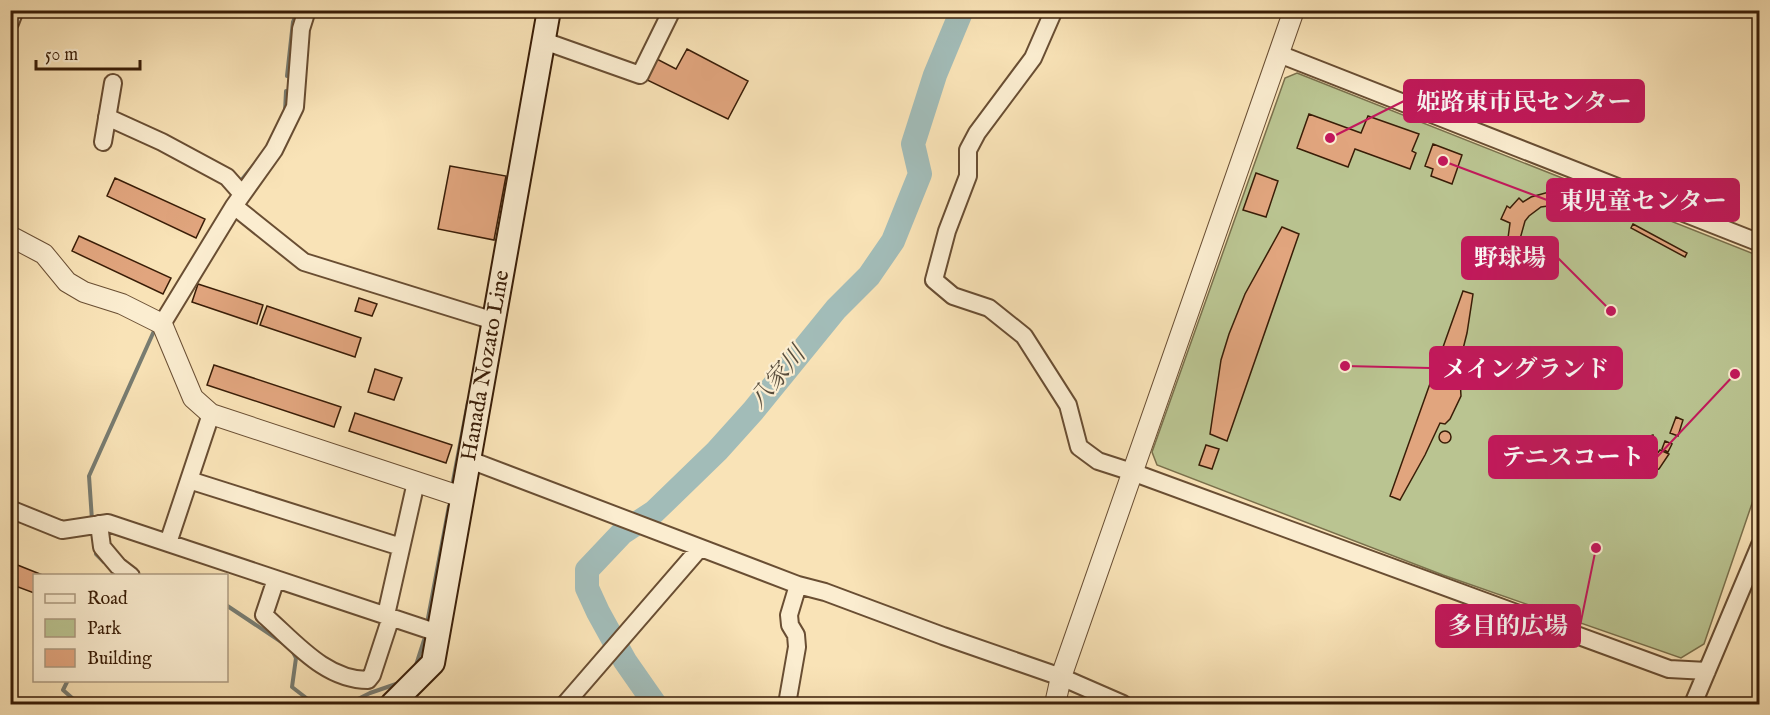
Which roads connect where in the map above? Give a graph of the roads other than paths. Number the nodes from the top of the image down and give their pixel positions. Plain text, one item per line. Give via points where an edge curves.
1 (15, 10) edge
2 (307, 10) edge
3 (549, 10) edge
4 (672, 10) edge
5 (1054, 10) edge
6 (1294, 10) edge
7 (10, 23) edge
8 (544, 41) junction
9 (1279, 54) junction
10 (113, 83) dead end
11 (107, 117) junction
12 (103, 142) dead end
13 (237, 194) junction
14 (10, 236) edge
15 (1760, 243) edge
16 (494, 321) junction
17 (162, 324) junction
18 (212, 414) junction
19 (470, 460) junction
20 (1132, 472) junction
21 (189, 480) junction
22 (416, 482) junction
23 (462, 497) junction
24 (10, 509) edge
25 (92, 525) junction
26 (168, 543) junction
27 (1760, 545) edge
28 (401, 547) junction
29 (700, 548) junction
30 (128, 574) edge
31 (276, 579) junction
32 (798, 585) junction
33 (388, 616) junction
34 (438, 633) junction
35 (1707, 671) junction
36 (1061, 677) junction
37 (392, 705) edge
38 (565, 705) edge
39 (787, 705) edge
40 (1055, 705) edge
41 (1123, 705) edge
42 (1693, 705) edge

1 - 7 street
2 - 13 street via 301,29 295,107 274,150
3 - 8 main road, Hanada Nozato Line
4 - 8 street via 640,75
5 - 20 street via 1033,58 968,150 968,176 934,280 953,296 989,308 1024,336 1068,405 1079,447 1098,462
6 - 9 street
8 - 16 main road, Hanada Nozato Line
9 - 15 street
9 - 20 street
10 - 11 street
11 - 12 street
11 - 13 street via 227,177
13 - 16 street via 304,262
13 - 17 street
14 - 17 street via 44,254 67,282 84,292 122,304
16 - 19 main road, Hanada Nozato Line
17 - 18 street via 193,398
18 - 21 street
18 - 22 street
19 - 23 main road, Hanada Nozato Line
19 - 29 street
20 - 35 street via 1669,669
20 - 36 street
21 - 26 street
21 - 28 street
22 - 23 street
22 - 28 street
23 - 34 main road, Hanada Nozato Line
24 - 25 street via 62,530
25 - 26 street via 108,523
25 - 30 street via 102,547
26 - 31 street
27 - 35 street
28 - 33 street
29 - 32 street
29 - 38 street
31 - 33 street
31 - 33 street via 264,615 320,665 352,680 368,680 372,675
32 - 36 street
32 - 39 street via 789,615 797,647
33 - 34 street
34 - 37 main road, Hanada Nozato Line via 433,663
35 - 42 street
36 - 40 street
36 - 41 street

